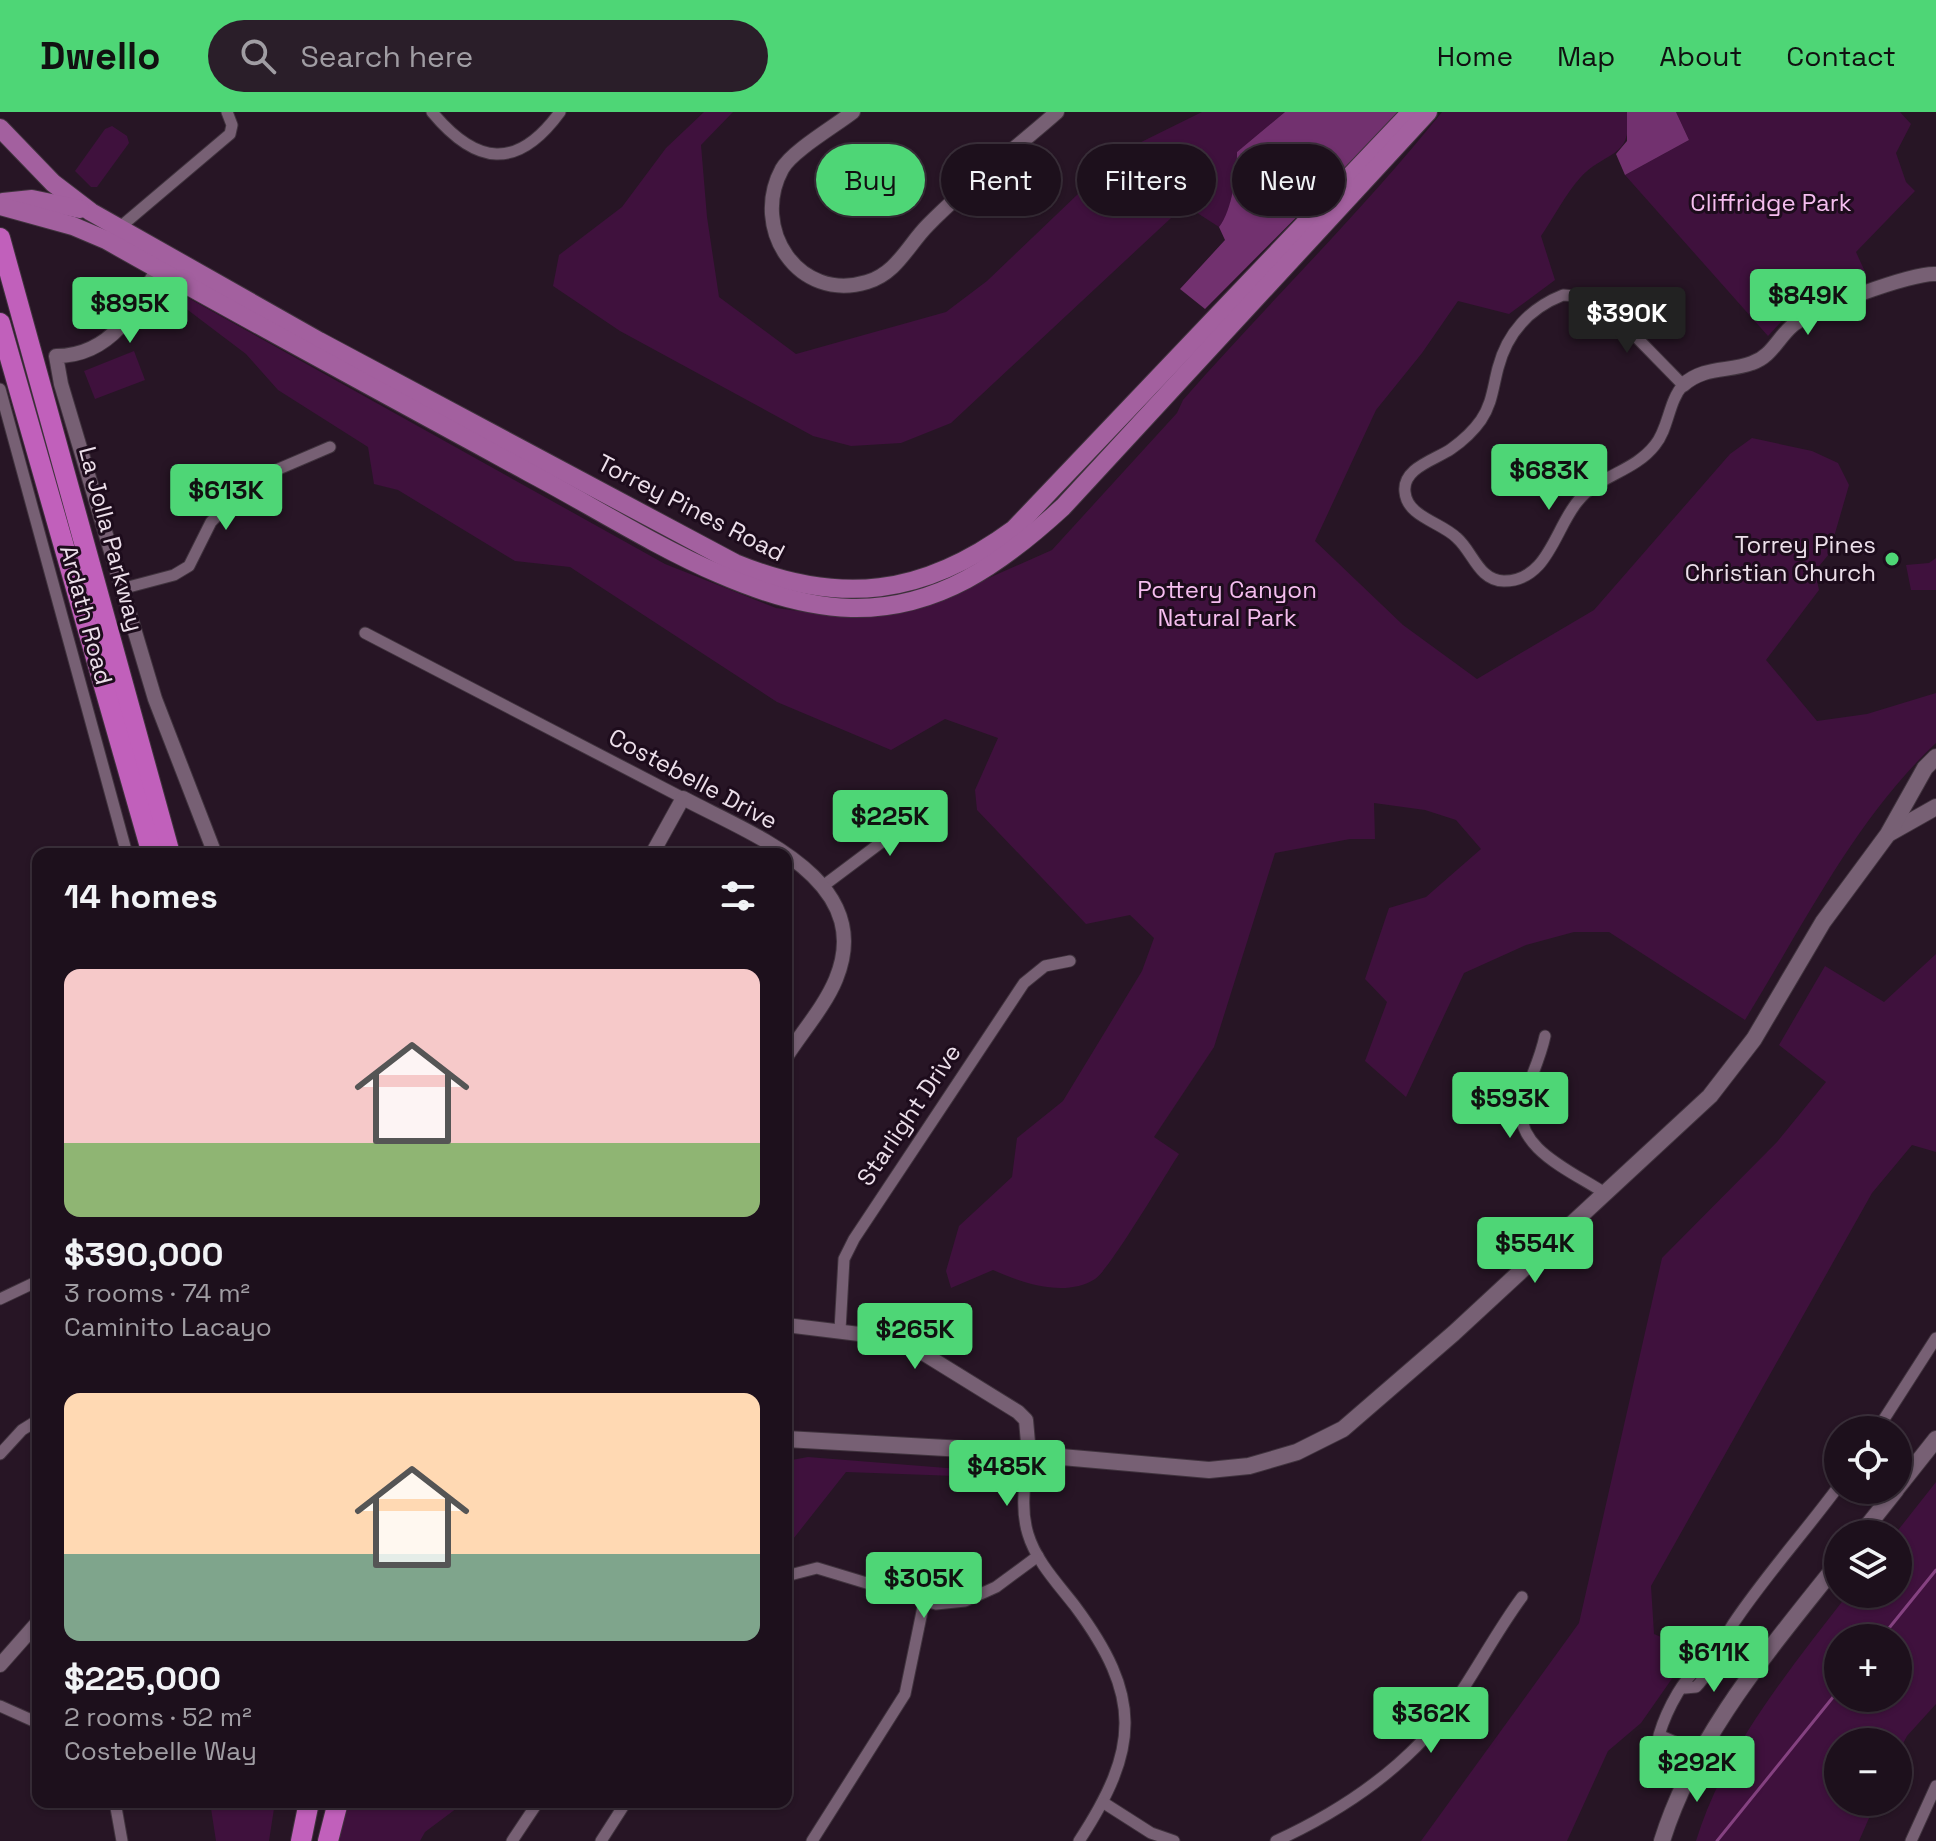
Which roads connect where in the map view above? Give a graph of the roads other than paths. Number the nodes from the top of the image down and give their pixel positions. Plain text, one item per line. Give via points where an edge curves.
1 (227, 112) edge
2 (432, 112) edge
3 (560, 112) edge
4 (853, 112) edge
5 (1057, 112) edge
6 (1411, 112) edge
7 (1428, 112) edge
8 (0, 128) edge
9 (0, 205) edge
10 (91, 212) junction
11 (119, 228) junction
12 (0, 238) edge
13 (161, 262) junction
14 (1936, 274) edge
15 (0, 323) edge
16 (1683, 385) junction
17 (0, 387) edge
18 (30, 433) junction
19 (330, 447) dead end
20 (121, 589) junction
21 (365, 633) dead end
22 (133, 723) junction
23 (1936, 757) edge
24 (683, 798) junction
25 (935, 802) dead end
26 (1936, 807) edge
27 (1888, 834) junction
28 (125, 848) edge
29 (150, 848) edge
30 (168, 848) edge
31 (179, 848) edge
32 (213, 848) edge
33 (655, 848) edge
34 (775, 848) edge
35 (792, 857) edge
36 (823, 886) junction
37 (1070, 961) dead end
38 (1545, 1036) dead end
39 (792, 1048) edge
40 (1606, 1194) junction
41 (32, 1284) edge
42 (0, 1299) edge
43 (792, 1326) edge
44 (840, 1330) junction
45 (1936, 1338) edge
46 (1886, 1416) edge
47 (32, 1424) edge
48 (792, 1439) edge
49 (1936, 1439) edge
50 (0, 1454) edge
51 (1029, 1454) junction
52 (1912, 1470) edge
53 (1825, 1504) edge
54 (1885, 1504) edge
55 (1872, 1520) edge
56 (1038, 1556) junction
57 (792, 1574) edge
58 (1824, 1581) edge
59 (1522, 1597) dead end
60 (924, 1602) junction
61 (32, 1629) edge
62 (0, 1665) edge
63 (0, 1706) edge
64 (32, 1720) edge
65 (1700, 1753) junction
66 (1936, 1786) edge
67 (1104, 1803) junction
68 (116, 1808) edge
69 (308, 1808) edge
70 (323, 1808) edge
71 (336, 1808) edge
72 (534, 1808) edge
73 (622, 1808) edge
74 (122, 1841) edge
75 (301, 1841) edge
76 (316, 1841) edge
77 (328, 1841) edge
78 (512, 1841) edge
79 (601, 1841) edge
80 (812, 1841) edge
81 (1079, 1841) edge
82 (1174, 1841) edge
83 (1276, 1841) edge
84 (1662, 1841) edge
85 (1911, 1841) edge

1 - 11 street via 230,134
2 - 3 street via 452,137 489,154 523,149
4 - 5 street via 784,165 772,191 774,237 796,267 818,281 844,285 887,272 927,226
6 - 13 main road, Torrey Pines Road via 1014,529 979,554 893,587 822,589 771,578 735,563
7 - 13 main road, Torrey Pines Road via 1024,543 984,572 935,595 893,605 815,604 763,593 726,578 397,403
8 - 10 main road, Torrey Pines Road via 53,183
9 - 10 main road via 32,199
9 - 13 main road, Torrey Pines Road via 73,226
10 - 11 main road, Torrey Pines Road
11 - 13 main road, Torrey Pines Road
12 - 22 highway, La Jolla Parkway
13 - 20 street via 127,322 109,339 56,356
14 - 16 street via 1819,308 1792,325 1765,357 1718,367
15 - 18 highway, La Jolla Parkway
16 - 16 street via 1615,313 1589,297 1563,295 1540,304 1515,329 1480,420 1452,448 1413,471 1405,493 1413,511 1460,539 1486,576 1502,581 1523,577 1541,564 1580,498 1601,481 1638,464 1658,443
17 - 18 highway via 15,397
17 - 28 street, Ardath Road
18 - 29 highway, La Jolla Parkway
19 - 20 street via 253,480 211,522 189,566
20 - 32 street via 155,699
21 - 24 street, Costebelle Drive
22 - 30 highway, La Jolla Parkway
22 - 31 highway
23 - 27 main road
24 - 33 street
24 - 34 street, Costebelle Drive
25 - 36 street
26 - 27 main road
27 - 40 main road via 1823,922 1730,1074
35 - 36 street, Costebelle Drive
36 - 39 street, Costebelle Drive via 844,937 840,968
37 - 44 street, Starlight Drive via 1045,966 1024,983 854,1239 844,1259
38 - 40 street via 1521,1120 1542,1152
40 - 51 main road via 1343,1429 1297,1452 1249,1466 1209,1470
41 - 42 street
43 - 44 street
44 - 51 street via 900,1339 1018,1412 1026,1420
45 - 46 street
47 - 50 street
48 - 51 main road
49 - 52 main road
51 - 56 street via 1025,1519
53 - 65 street via 1734,1623 1709,1664 1708,1675 1696,1687 1685,1688 1666,1710 1659,1735
54 - 55 main road
56 - 60 street via 996,1587 965,1601
56 - 67 street via 1100,1640 1121,1683 1125,1729 1120,1764
57 - 60 street via 817,1568
58 - 65 main road via 1759,1664
59 - 83 street via 1457,1697 1412,1749 1358,1798
60 - 80 street via 905,1694
61 - 62 street
63 - 64 street
65 - 84 main road
66 - 85 street
67 - 81 street
67 - 82 street
68 - 74 street
69 - 75 highway
70 - 76 highway
71 - 77 highway
72 - 78 street
73 - 79 street

